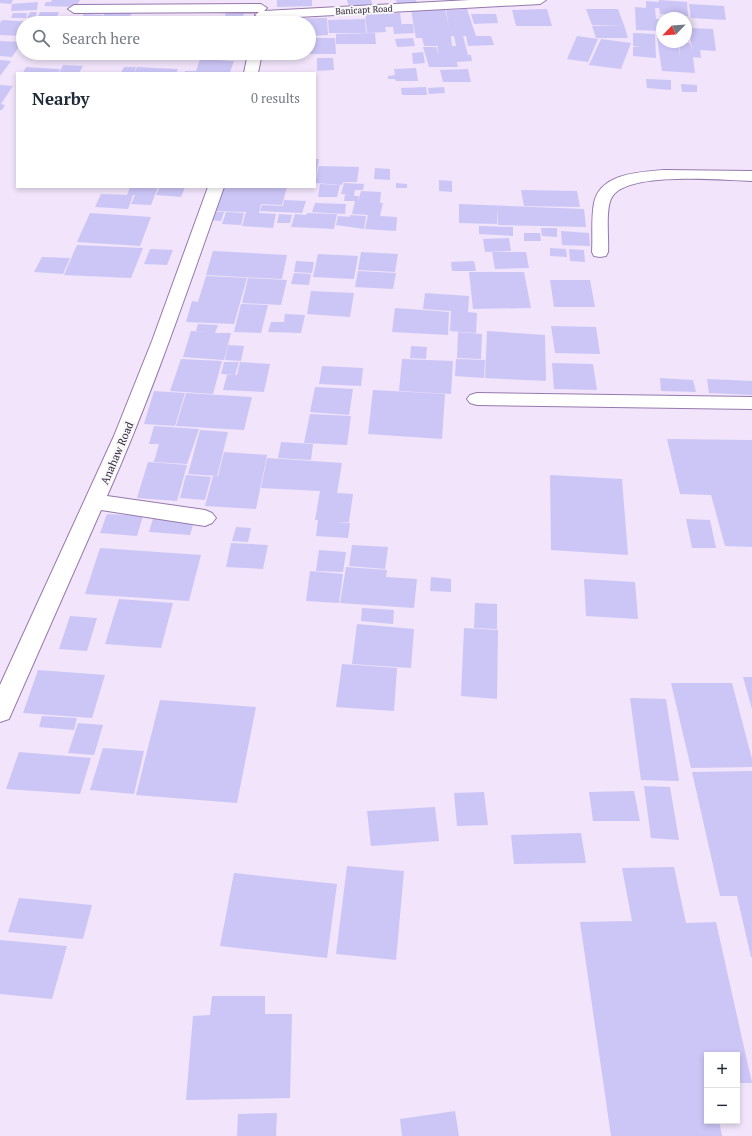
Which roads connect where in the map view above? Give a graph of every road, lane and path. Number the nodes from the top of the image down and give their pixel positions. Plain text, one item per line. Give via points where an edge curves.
1 (540, 0) edge
2 (74, 9) dead end
3 (260, 12) edge
4 (254, 60) edge
5 (251, 72) edge
6 (752, 176) edge
7 (216, 188) edge
8 (600, 252) dead end
9 (477, 399) dead end
10 (752, 403) edge
11 (96, 502) junction
12 (205, 518) dead end
13 (0, 712) edge

1 - 3 street, Banicapt Road
2 - 3 street, Banicapt Road
4 - 5 street
6 - 8 street via 655,176 634,178 619,183 608,190 602,200
7 - 11 street, Anahaw Road via 161,341
9 - 10 street
11 - 12 street
11 - 13 street, Anahaw Road

